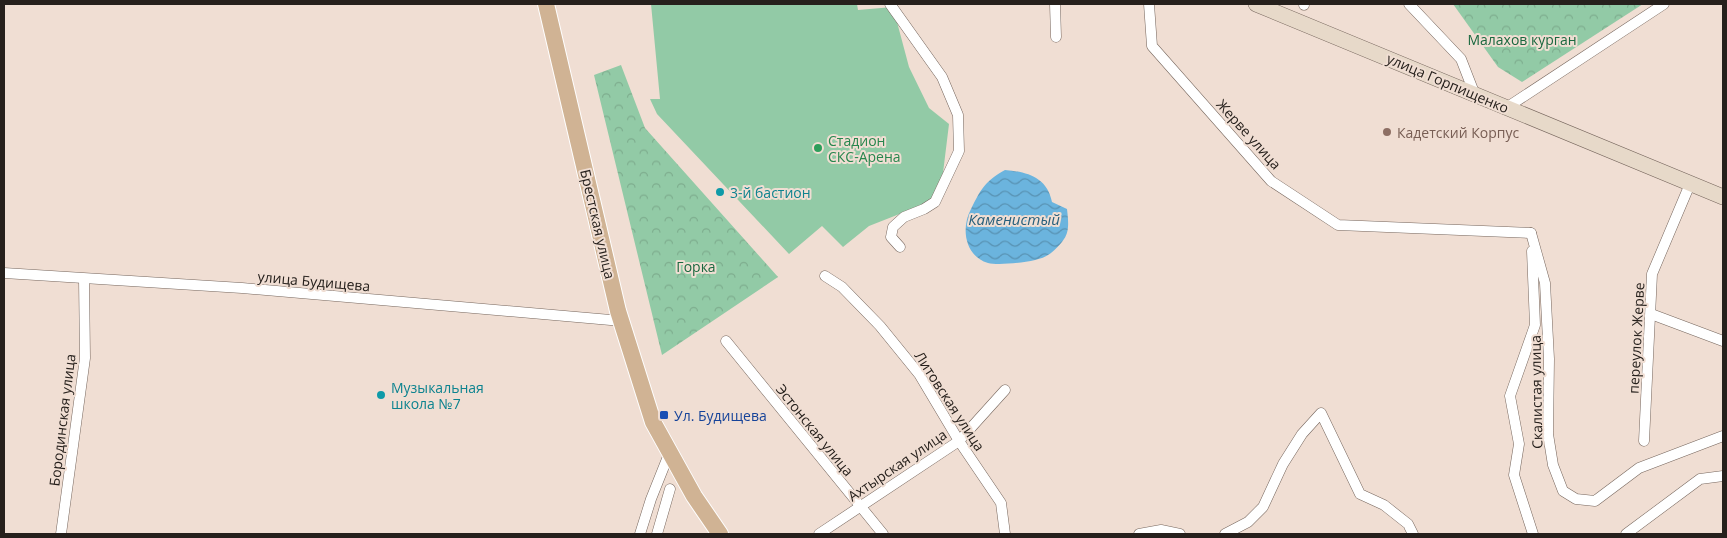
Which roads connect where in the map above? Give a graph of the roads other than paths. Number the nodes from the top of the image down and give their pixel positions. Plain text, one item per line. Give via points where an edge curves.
1 (546, 4) edge
2 (890, 4) edge
3 (1055, 4) edge
4 (1149, 4) edge
5 (1256, 4) edge
6 (1409, 4) edge
7 (1664, 4) edge
8 (1056, 37) dead end
9 (1475, 95) junction
10 (1506, 108) junction
11 (1690, 184) junction
12 (1723, 196) edge
13 (1531, 233) junction
14 (900, 248) dead end
15 (4, 273) edge
16 (825, 276) dead end
17 (84, 279) junction
18 (1651, 314) junction
19 (622, 321) junction
20 (726, 341) dead end
21 (1723, 341) edge
22 (1005, 390) dead end
23 (1723, 436) edge
24 (959, 441) junction
25 (1644, 441) dead end
26 (666, 448) junction
27 (1723, 476) edge
28 (670, 489) dead end
29 (859, 507) junction
30 (61, 534) edge
31 (640, 534) edge
32 (657, 534) edge
33 (720, 534) edge
34 (818, 534) edge
35 (883, 534) edge
36 (1005, 534) edge
37 (1139, 534) edge
38 (1180, 534) edge
39 (1225, 534) edge
40 (1413, 534) edge
41 (1534, 534) edge
42 (1626, 534) edge

1 - 19 main road, Брестская улица
2 - 14 street via 942,77 958,115 959,151 947,179 935,202 904,217 893,227 891,238
3 - 8 street
4 - 13 street, Жерве улица via 1152,46 1271,181 1338,225
5 - 9 main road, улица Горпищенко
6 - 9 street via 1461,59
7 - 10 street
9 - 10 main road, улица Горпищенко
10 - 11 main road, улица Горпищенко
11 - 12 main road, улица Горпищенко
11 - 18 street, переулок Жерве via 1652,274
13 - 23 street, Скалистая улица via 1545,283 1548,434 1553,465 1563,491 1576,499 1596,500 1639,468
13 - 41 street via 1535,325 1510,396 1519,444 1514,474
15 - 17 street, улица Будищева
16 - 24 street, Литовская улица via 842,287 919,374
17 - 19 street, улица Будищева via 242,288
17 - 30 street, Бородинская улица via 86,358
18 - 21 street
18 - 25 street, переулок Жерве
19 - 26 main road, Брестская улица via 653,422
20 - 29 street, Эстонская улица
22 - 24 street, Ахтырская улица
24 - 29 street, Ахтырская улица
24 - 36 street, Литовская улица via 1001,503
26 - 31 street
26 - 33 main road, Брестская улица
27 - 42 street via 1700,479
28 - 32 street
29 - 34 street, Ахтырская улица
29 - 35 street, Эстонская улица
37 - 38 street via 1162,530
39 - 40 street via 1248,522 1263,507 1283,464 1302,434 1321,413 1360,494 1384,505 1408,524

